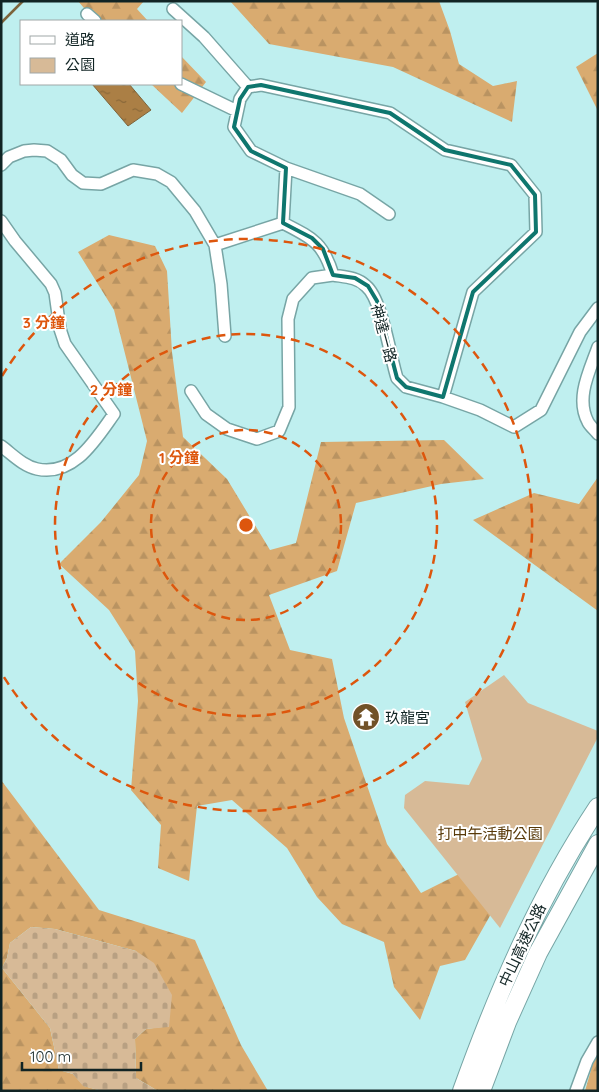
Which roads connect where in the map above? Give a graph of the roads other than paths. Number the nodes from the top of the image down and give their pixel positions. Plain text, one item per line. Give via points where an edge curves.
1 (173, 9) dead end
2 (182, 84) edge
3 (248, 87) junction
4 (237, 111) junction
5 (1, 165) edge
6 (286, 168) junction
7 (389, 214) dead end
8 (1, 221) edge
9 (283, 223) junction
10 (215, 245) junction
11 (333, 275) junction
12 (598, 308) edge
13 (225, 336) dead end
14 (598, 347) edge
15 (191, 391) dead end
16 (443, 397) junction
17 (598, 434) edge
18 (1, 446) edge
19 (598, 808) edge
20 (598, 844) edge
21 (598, 1042) edge
22 (462, 1091) edge
23 (481, 1091) edge
24 (576, 1091) edge

1 - 3 street via 204,37
2 - 4 street
3 - 4 street
3 - 16 street via 261,86 390,112 445,150 511,165 535,195 536,232 473,292
4 - 6 street via 234,128 251,151
5 - 10 street via 9,157 34,150 47,151 61,160 72,175 84,183 101,184 133,170 157,174 171,182
6 - 7 street via 360,194
6 - 9 street
8 - 18 street via 51,284 56,293 65,344 114,414 83,453 60,469 37,469 22,463
9 - 10 street
9 - 11 street via 312,238 323,249
10 - 13 street
11 - 15 street via 312,278 293,299 288,319 288,407 279,431 257,439 226,429 206,414
11 - 16 street, 神達一路 via 355,278 368,286 377,301 397,378 406,387
12 - 16 street, 神達一路 via 580,332 541,410 514,427
14 - 17 street via 584,387 582,404 588,423
19 - 22 highway, 中山高速公路 via 535,914 484,1031
20 - 23 highway, 中山高速公路 via 538,953
21 - 24 street

